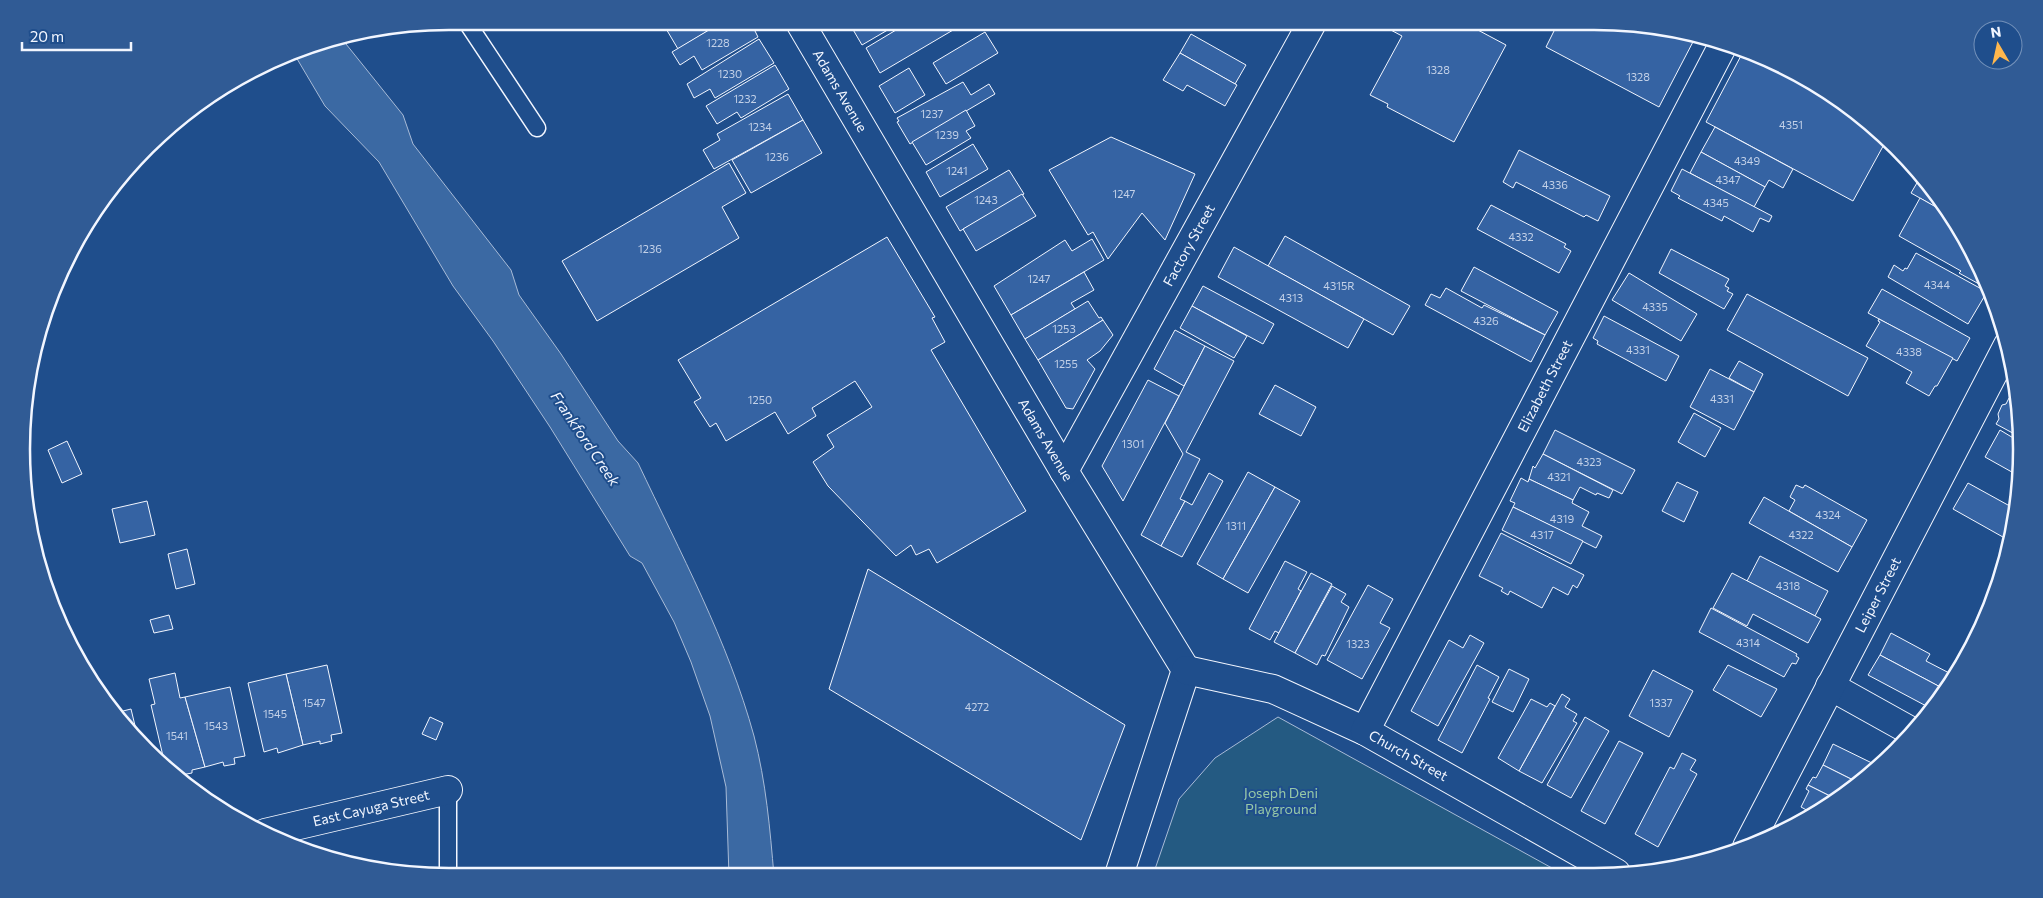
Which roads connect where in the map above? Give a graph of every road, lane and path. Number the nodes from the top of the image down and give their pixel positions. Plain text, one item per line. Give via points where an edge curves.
1 (472, 30) edge
2 (803, 30) edge
3 (1308, 30) edge
4 (1721, 50) edge
5 (537, 128) dead end
6 (2002, 356) edge
7 (1064, 471) junction
8 (1186, 670) junction
9 (1830, 686) junction
10 (1906, 728) edge
11 (1365, 731) junction
12 (448, 790) joint
13 (276, 830) edge
14 (1754, 836) edge
15 (448, 868) edge
16 (1121, 868) edge
17 (1606, 868) edge

1 - 5 lane
2 - 7 street, Adams Avenue
3 - 7 street, Factory Street
4 - 11 street, Elizabeth Street
6 - 9 street, Leiper Street
7 - 8 street, Adams Avenue
8 - 11 street, Church Street via 1273,689
8 - 16 street
9 - 10 street
9 - 14 street, Leiper Street
11 - 17 street, Church Street
12 - 13 street, East Cayuga Street
12 - 15 lane

